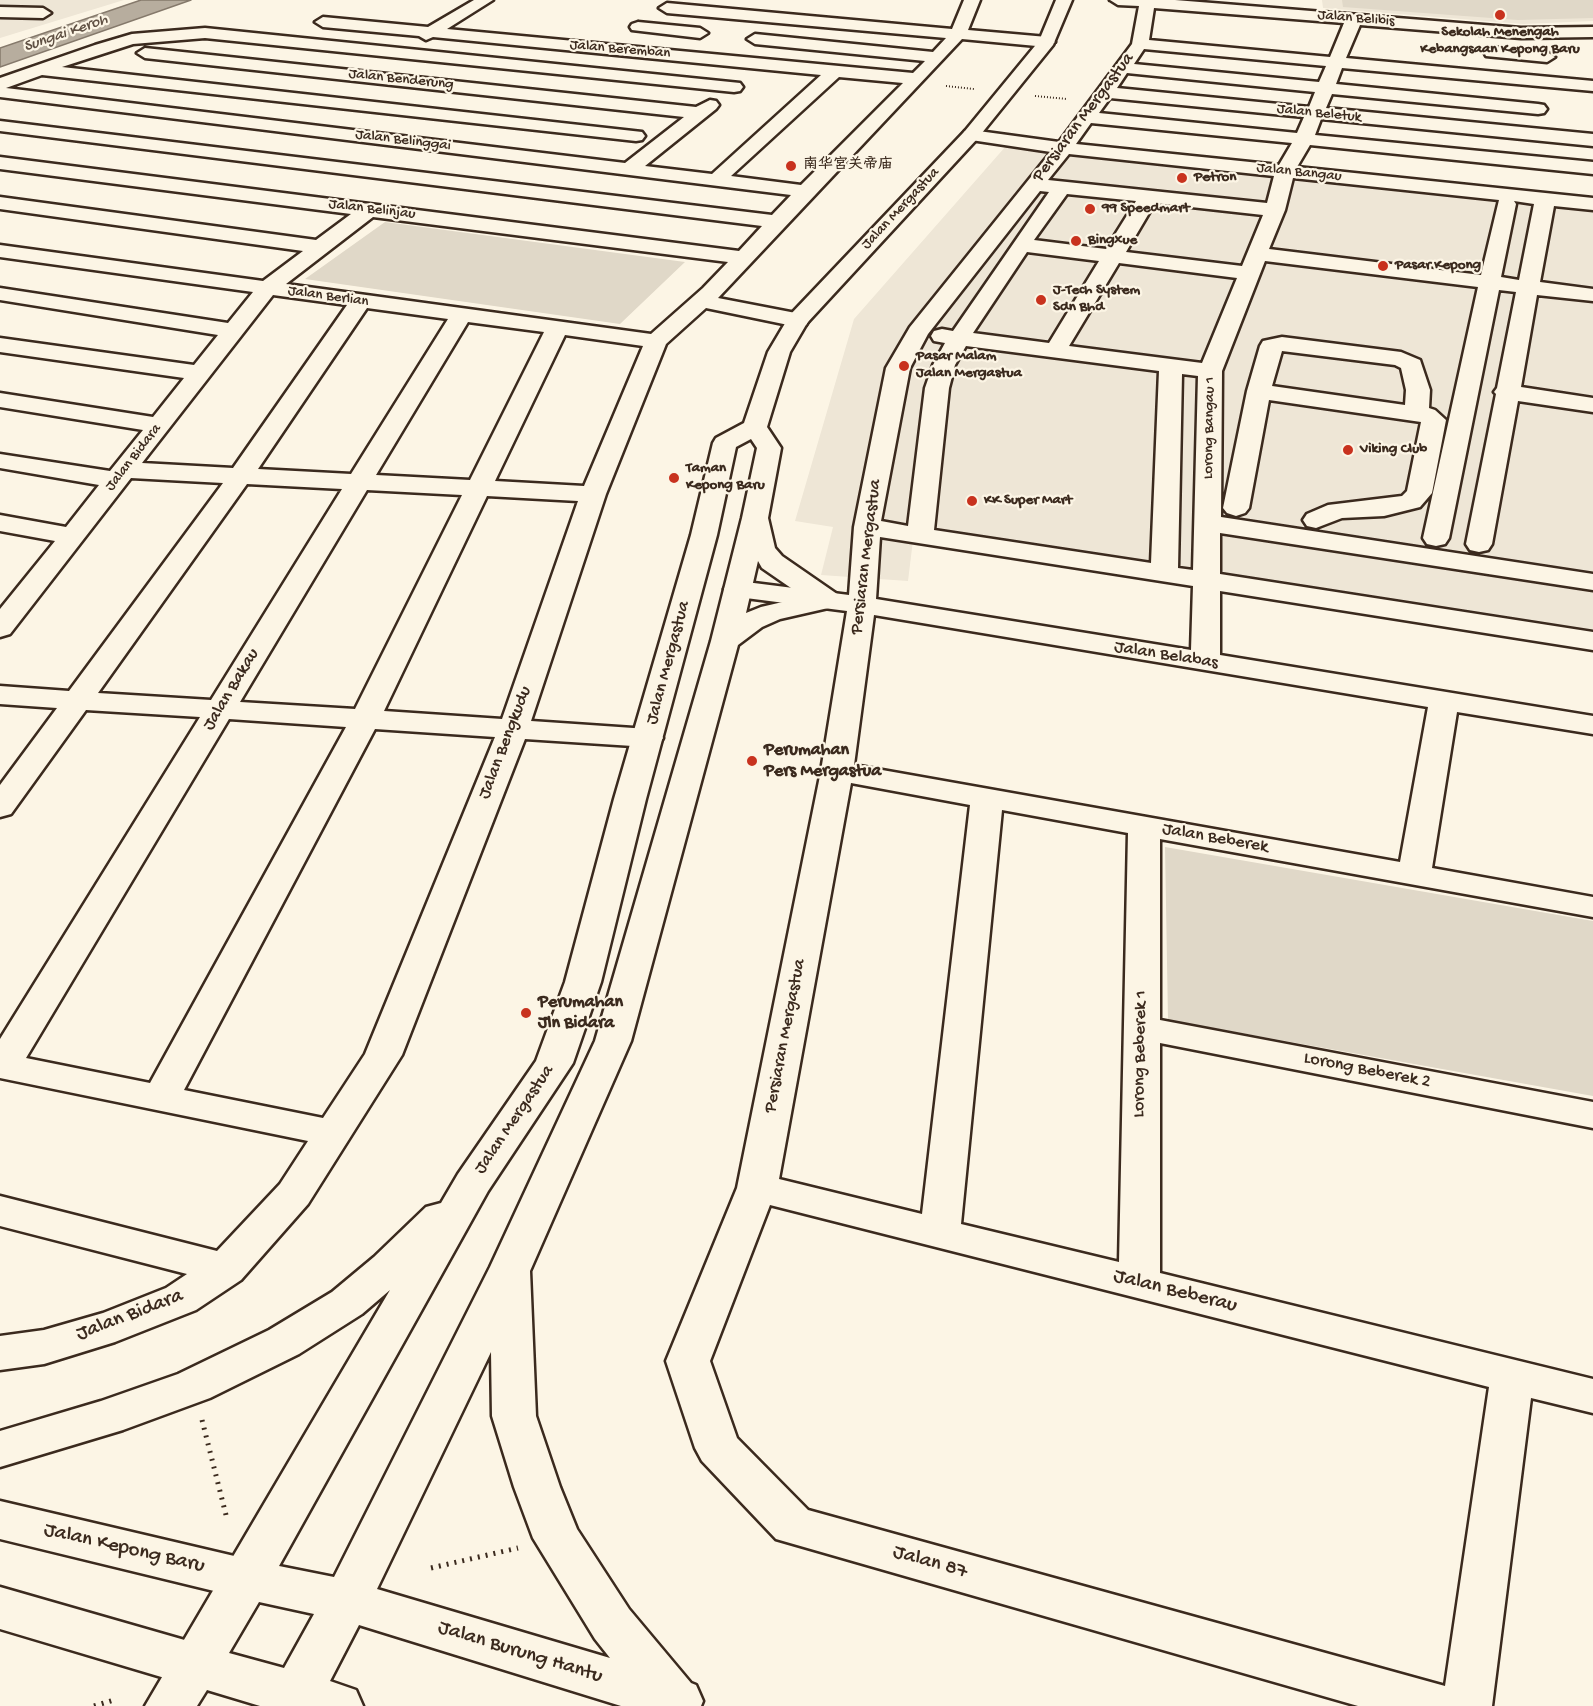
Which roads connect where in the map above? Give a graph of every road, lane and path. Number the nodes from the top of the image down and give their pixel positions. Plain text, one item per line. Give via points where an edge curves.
1 (485, 0) edge
2 (972, 0) edge
3 (1064, 0) edge
4 (1118, 0) edge
5 (1147, 1) edge
6 (670, 4) edge
7 (1221, 4) edge
8 (1290, 6) edge
9 (0, 12) edge
10 (43, 13) dead end
11 (1354, 19) junction
12 (323, 22) dead end
13 (638, 27) junction
14 (431, 32) junction
15 (1593, 32) edge
16 (1551, 33) junction
17 (958, 34) junction
18 (719, 35) dead end
19 (742, 38) dead end
20 (1047, 42) junction
21 (1140, 44) junction
22 (101, 48) junction
23 (599, 48) junction
24 (1476, 51) dead end
25 (396, 52) junction
26 (938, 57) junction
27 (1547, 57) junction
28 (1336, 62) junction
29 (766, 64) junction
30 (1122, 68) junction
31 (41, 70) junction
32 (560, 70) junction
33 (835, 71) junction
34 (357, 75) junction
35 (918, 79) junction
36 (1543, 80) junction
37 (0, 84) edge
38 (1593, 86) edge
39 (734, 87) junction
40 (1326, 88) junction
41 (0, 92) edge
42 (1105, 92) junction
43 (525, 94) junction
44 (314, 100) junction
45 (1538, 109) junction
46 (700, 113) junction
47 (1315, 113) junction
48 (1086, 117) junction
49 (489, 121) junction
50 (272, 125) junction
51 (0, 126) edge
52 (1533, 134) junction
53 (970, 135) junction
54 (636, 136) dead end
55 (1305, 139) junction
56 (1593, 140) edge
57 (1064, 147) junction
58 (454, 148) junction
59 (223, 154) junction
60 (528, 157) junction
61 (1528, 161) junction
62 (0, 163) edge
63 (1593, 168) edge
64 (629, 169) junction
65 (1284, 177) junction
66 (716, 180) junction
67 (171, 184) junction
68 (1034, 184) junction
69 (490, 186) junction
70 (1062, 187) junction
71 (806, 191) junction
72 (1149, 196) junction
73 (1539, 201) junction
74 (0, 203) edge
75 (1506, 204) junction
76 (1593, 204) edge
77 (370, 210) junction
78 (1275, 210) junction
79 (445, 219) junction
80 (777, 222) junction
81 (1020, 245) junction
82 (321, 247) junction
83 (0, 251) edge
84 (1113, 256) junction
85 (744, 258) junction
86 (1253, 263) junction
87 (1489, 282) junction
88 (1530, 287) junction
89 (267, 288) junction
90 (0, 294) edge
91 (1593, 295) edge
92 (706, 297) junction
93 (362, 302) junction
94 (461, 315) junction
95 (802, 315) junction
96 (557, 328) junction
97 (234, 331) junction
98 (918, 332) junction
99 (959, 338) junction
100 (656, 341) junction
101 (0, 345) edge
102 (1055, 351) junction
103 (1171, 366) junction
104 (1210, 371) junction
105 (200, 373) junction
106 (1259, 391) junction
107 (1506, 392) junction
108 (0, 400) edge
109 (1593, 405) edge
110 (1417, 414) junction
111 (160, 425) junction
112 (755, 427) junction
113 (0, 461) edge
114 (121, 475) junction
115 (241, 475) junction
116 (360, 481) junction
117 (478, 488) junction
118 (593, 494) junction
119 (1236, 508) junction
120 (1208, 513) junction
121 (755, 518) junction
122 (1316, 520) junction
123 (0, 523) edge
124 (867, 527) junction
125 (704, 535) junction
126 (920, 535) junction
127 (73, 536) junction
128 (1436, 538) junction
129 (1479, 544) junction
130 (1593, 560) edge
131 (1164, 573) junction
132 (1207, 579) junction
133 (1593, 582) edge
134 (738, 589) junction
135 (827, 600) junction
136 (9, 602) edge
137 (862, 605) junction
138 (681, 616) junction
139 (0, 628) edge
140 (725, 641) junction
141 (1593, 641) edge
142 (1205, 662) junction
143 (0, 695) edge
144 (77, 700) junction
145 (1444, 701) junction
146 (221, 708) junction
147 (366, 718) junction
148 (1593, 724) edge
149 (514, 728) junction
150 (648, 738) junction
151 (837, 771) junction
152 (987, 798) junction
153 (0, 807) edge
154 (1144, 826) junction
155 (1414, 875) junction
156 (1593, 907) edge
157 (1142, 1028) junction
158 (1, 1066) edge
159 (161, 1098) junction
160 (1593, 1115) edge
161 (332, 1133) junction
162 (472, 1184) junction
163 (757, 1188) junction
164 (0, 1210) edge
165 (940, 1234) junction
166 (511, 1267) junction
167 (226, 1269) junction
168 (1138, 1283) junction
169 (0, 1353) edge
170 (1512, 1376) junction
171 (194, 1386) junction
172 (1593, 1396) edge
173 (0, 1449) edge
174 (226, 1515) dead end
175 (0, 1520) edge
176 (557, 1538) junction
177 (431, 1568) dead end
178 (247, 1579) junction
179 (347, 1601) junction
180 (0, 1608) edge
181 (195, 1665) junction
182 (114, 1700) dead end
183 (308, 1702) edge
184 (683, 1703) edge
185 (94, 1706) edge
186 (170, 1706) edge
187 (1438, 1706) edge
188 (1467, 1706) edge

1 - 14 street
2 - 17 street
3 - 20 street, Jalan Mergastua
4 - 5 street, Jalan Belibis
5 - 7 street, Jalan Belibis
5 - 21 street, Persiaran Mergastua via 1150,22
6 - 13 street
6 - 17 street via 820,16
7 - 8 street, Jalan Belibis
8 - 11 street, Jalan Belibis
9 - 10 street
11 - 16 street, Jalan Belibis
11 - 28 street, Lorong Bangau 1
12 - 14 street, Jalan Beremban
13 - 18 street
13 - 23 street
14 - 23 street, Jalan Beremban
14 - 25 street
15 - 16 street, Jalan Belibis
16 - 27 street
17 - 20 street
17 - 26 street
19 - 26 street
20 - 53 street, Jalan Mergastua
21 - 28 street
21 - 30 street, Persiaran Mergastua
22 - 25 street via 132,39 205,33
22 - 31 street
22 - 34 street, Jalan Benderung
23 - 29 street, Jalan Beremban
23 - 32 street
24 - 27 street
25 - 32 street
25 - 34 street
26 - 35 street
27 - 36 street
28 - 36 street
28 - 40 street, Lorong Bangau 1
29 - 33 street, Jalan Beremban
29 - 39 street
30 - 40 street
30 - 42 street, Persiaran Mergastua
31 - 37 street
31 - 44 street
32 - 39 street
32 - 43 street
33 - 35 street, Jalan Beremban
33 - 66 street
34 - 43 street, Jalan Benderung
34 - 44 street
35 - 71 street
36 - 38 street
36 - 45 street
39 - 46 street
40 - 45 street
40 - 47 street, Lorong Bangau 1
41 - 50 street, Jalan Belinggai
42 - 47 street, Jalan Beletuk
42 - 48 street, Persiaran Mergastua
43 - 46 street, Jalan Benderung
43 - 49 street
44 - 49 street
44 - 50 street
45 - 52 street
46 - 64 street
47 - 52 street, Jalan Beletuk
47 - 55 street, Lorong Bangau 1
48 - 55 street
48 - 57 street, Persiaran Mergastua
49 - 54 street
49 - 58 street
50 - 58 street, Jalan Belinggai
50 - 59 street
51 - 59 street
52 - 56 street, Jalan Beletuk
52 - 61 street
53 - 57 street, Jalan Bangau
53 - 95 street, Jalan Mergastua
55 - 61 street
55 - 65 street, Lorong Bangau 1
57 - 65 street, Jalan Bangau via 1223,164
57 - 68 street, Persiaran Mergastua
58 - 60 street, Jalan Belinggai
59 - 67 street
59 - 69 street
60 - 64 street, Jalan Belinggai
60 - 69 street
61 - 63 street
61 - 73 street
62 - 67 street, Jalan Belinjau
64 - 66 street, Jalan Belinggai
65 - 73 street, Jalan Bangau
65 - 75 street
65 - 78 street, Lorong Bangau 1
66 - 71 street, Jalan Belinggai
67 - 77 street, Jalan Belinjau
68 - 70 street
68 - 98 street, Persiaran Mergastua
69 - 79 street
69 - 80 street
70 - 72 street
70 - 81 street, Persiaran Mergastua
71 - 80 street
72 - 78 street
72 - 84 street
73 - 75 street
73 - 76 street, Jalan Bangau
73 - 88 street
74 - 82 street
75 - 87 street
77 - 79 street, Jalan Belinjau
77 - 82 street, Jalan Bidara
78 - 86 street, Lorong Bangau 1
79 - 85 street, Jalan Belinjau
80 - 85 street
81 - 84 street
81 - 99 street, Persiaran Mergastua
82 - 89 street, Jalan Bidara
83 - 89 street, Jalan Berlian
84 - 86 street
84 - 102 street
85 - 92 street
86 - 87 street
86 - 104 street, Lorong Bangau 1
87 - 88 street
87 - 128 street
88 - 91 street
88 - 107 street
89 - 93 street, Jalan Berlian
89 - 97 street, Jalan Bidara
90 - 97 street
92 - 95 street
92 - 100 street
93 - 94 street, Jalan Berlian
93 - 115 street
94 - 96 street, Jalan Berlian
94 - 116 street, Jalan Bakau
95 - 112 street, Jalan Mergastua via 779,352
96 - 100 street, Jalan Berlian
96 - 117 street
97 - 105 street, Jalan Bidara
98 - 99 street
98 - 124 street, Persiaran Mergastua via 898,368
99 - 102 street
99 - 126 street, Persiaran Mergastua via 937,388
100 - 118 street, Jalan Bengkudu
101 - 105 street
102 - 103 street
103 - 104 street
103 - 131 street
104 - 120 street, Lorong Bangau 1
105 - 111 street, Jalan Bidara
106 - 110 street
106 - 110 street via 1271,346 1276,344 1401,359 1412,365 1418,390
106 - 119 street
107 - 109 street
107 - 129 street
108 - 111 street
110 - 122 street via 1434,420 1419,493 1410,502 1337,511
111 - 114 street, Jalan Bidara
112 - 121 street via 769,448
112 - 125 street, Jalan Mergastua via 725,443
113 - 114 street
114 - 115 street
114 - 127 street, Jalan Bidara
115 - 116 street
115 - 144 street
116 - 117 street
116 - 146 street, Jalan Bakau
117 - 118 street
117 - 147 street
118 - 149 street, Jalan Bengkudu
119 - 120 street
119 - 122 street
120 - 132 street, Lorong Bangau 1
120 - 133 street
121 - 134 street
121 - 135 street via 762,548 772,562
122 - 128 street
123 - 127 street
124 - 126 street
124 - 137 street, Persiaran Mergastua
125 - 134 street via 719,570
125 - 138 street, Jalan Mergastua
126 - 131 street
127 - 136 street, Jalan Bidara
128 - 129 street
129 - 130 street
131 - 132 street
132 - 141 street
132 - 142 street, Lorong Bangau 1
134 - 135 street, Jalan Belabas
134 - 138 street via 700,603
134 - 140 street
135 - 137 street, Jalan Belabas
135 - 140 street via 771,613 752,621
136 - 139 street, Jalan Bidara
137 - 142 street, Jalan Belabas
137 - 151 street, Persiaran Mergastua
138 - 150 street, Jalan Mergastua
140 - 166 street via 612,1041
142 - 145 street, Jalan Belabas
143 - 144 street
144 - 146 street
144 - 153 street
145 - 148 street, Jalan Belabas
145 - 155 street
146 - 147 street
146 - 158 street, Jalan Bakau
147 - 149 street
147 - 159 street
149 - 150 street
149 - 161 street, Jalan Bengkudu via 382,1055
150 - 162 street, Jalan Mergastua via 584,982 554,1063
151 - 152 street, Jalan Beberek
151 - 163 street, Persiaran Mergastua
152 - 154 street, Jalan Beberek
152 - 165 street
154 - 155 street, Jalan Beberek
154 - 157 street, Lorong Beberek 1
155 - 156 street, Jalan Beberek
157 - 160 street, Lorong Beberek 2
157 - 168 street, Lorong Beberek 1
158 - 159 street
159 - 161 street
161 - 167 street, Jalan Bidara via 294,1194
162 - 171 street via 390,1268 347,1303 284,1342
162 - 178 street, Jalan Mergastua
163 - 165 street, Jalan Beberau
163 - 187 street, Jalan 87 via 688,1361 718,1448 793,1525
164 - 167 street
165 - 168 street, Jalan Beberau
166 - 176 street via 514,1416
166 - 179 street
167 - 169 street, Jalan Bidara via 181,1299 115,1326 44,1347
168 - 170 street, Jalan Beberau
170 - 172 street, Jalan Beberau
170 - 188 street
171 - 173 street
171 - 174 path
175 - 178 street, Jalan Kepong Baru
176 - 177 path
176 - 184 street via 612,1624
178 - 179 street, Jalan Kepong Baru
178 - 181 street, Jalan Mergastua
179 - 183 street
179 - 184 street, Jalan Burung Hantu
180 - 181 street
181 - 183 street
181 - 186 street, Jalan Mergastua
182 - 185 path

